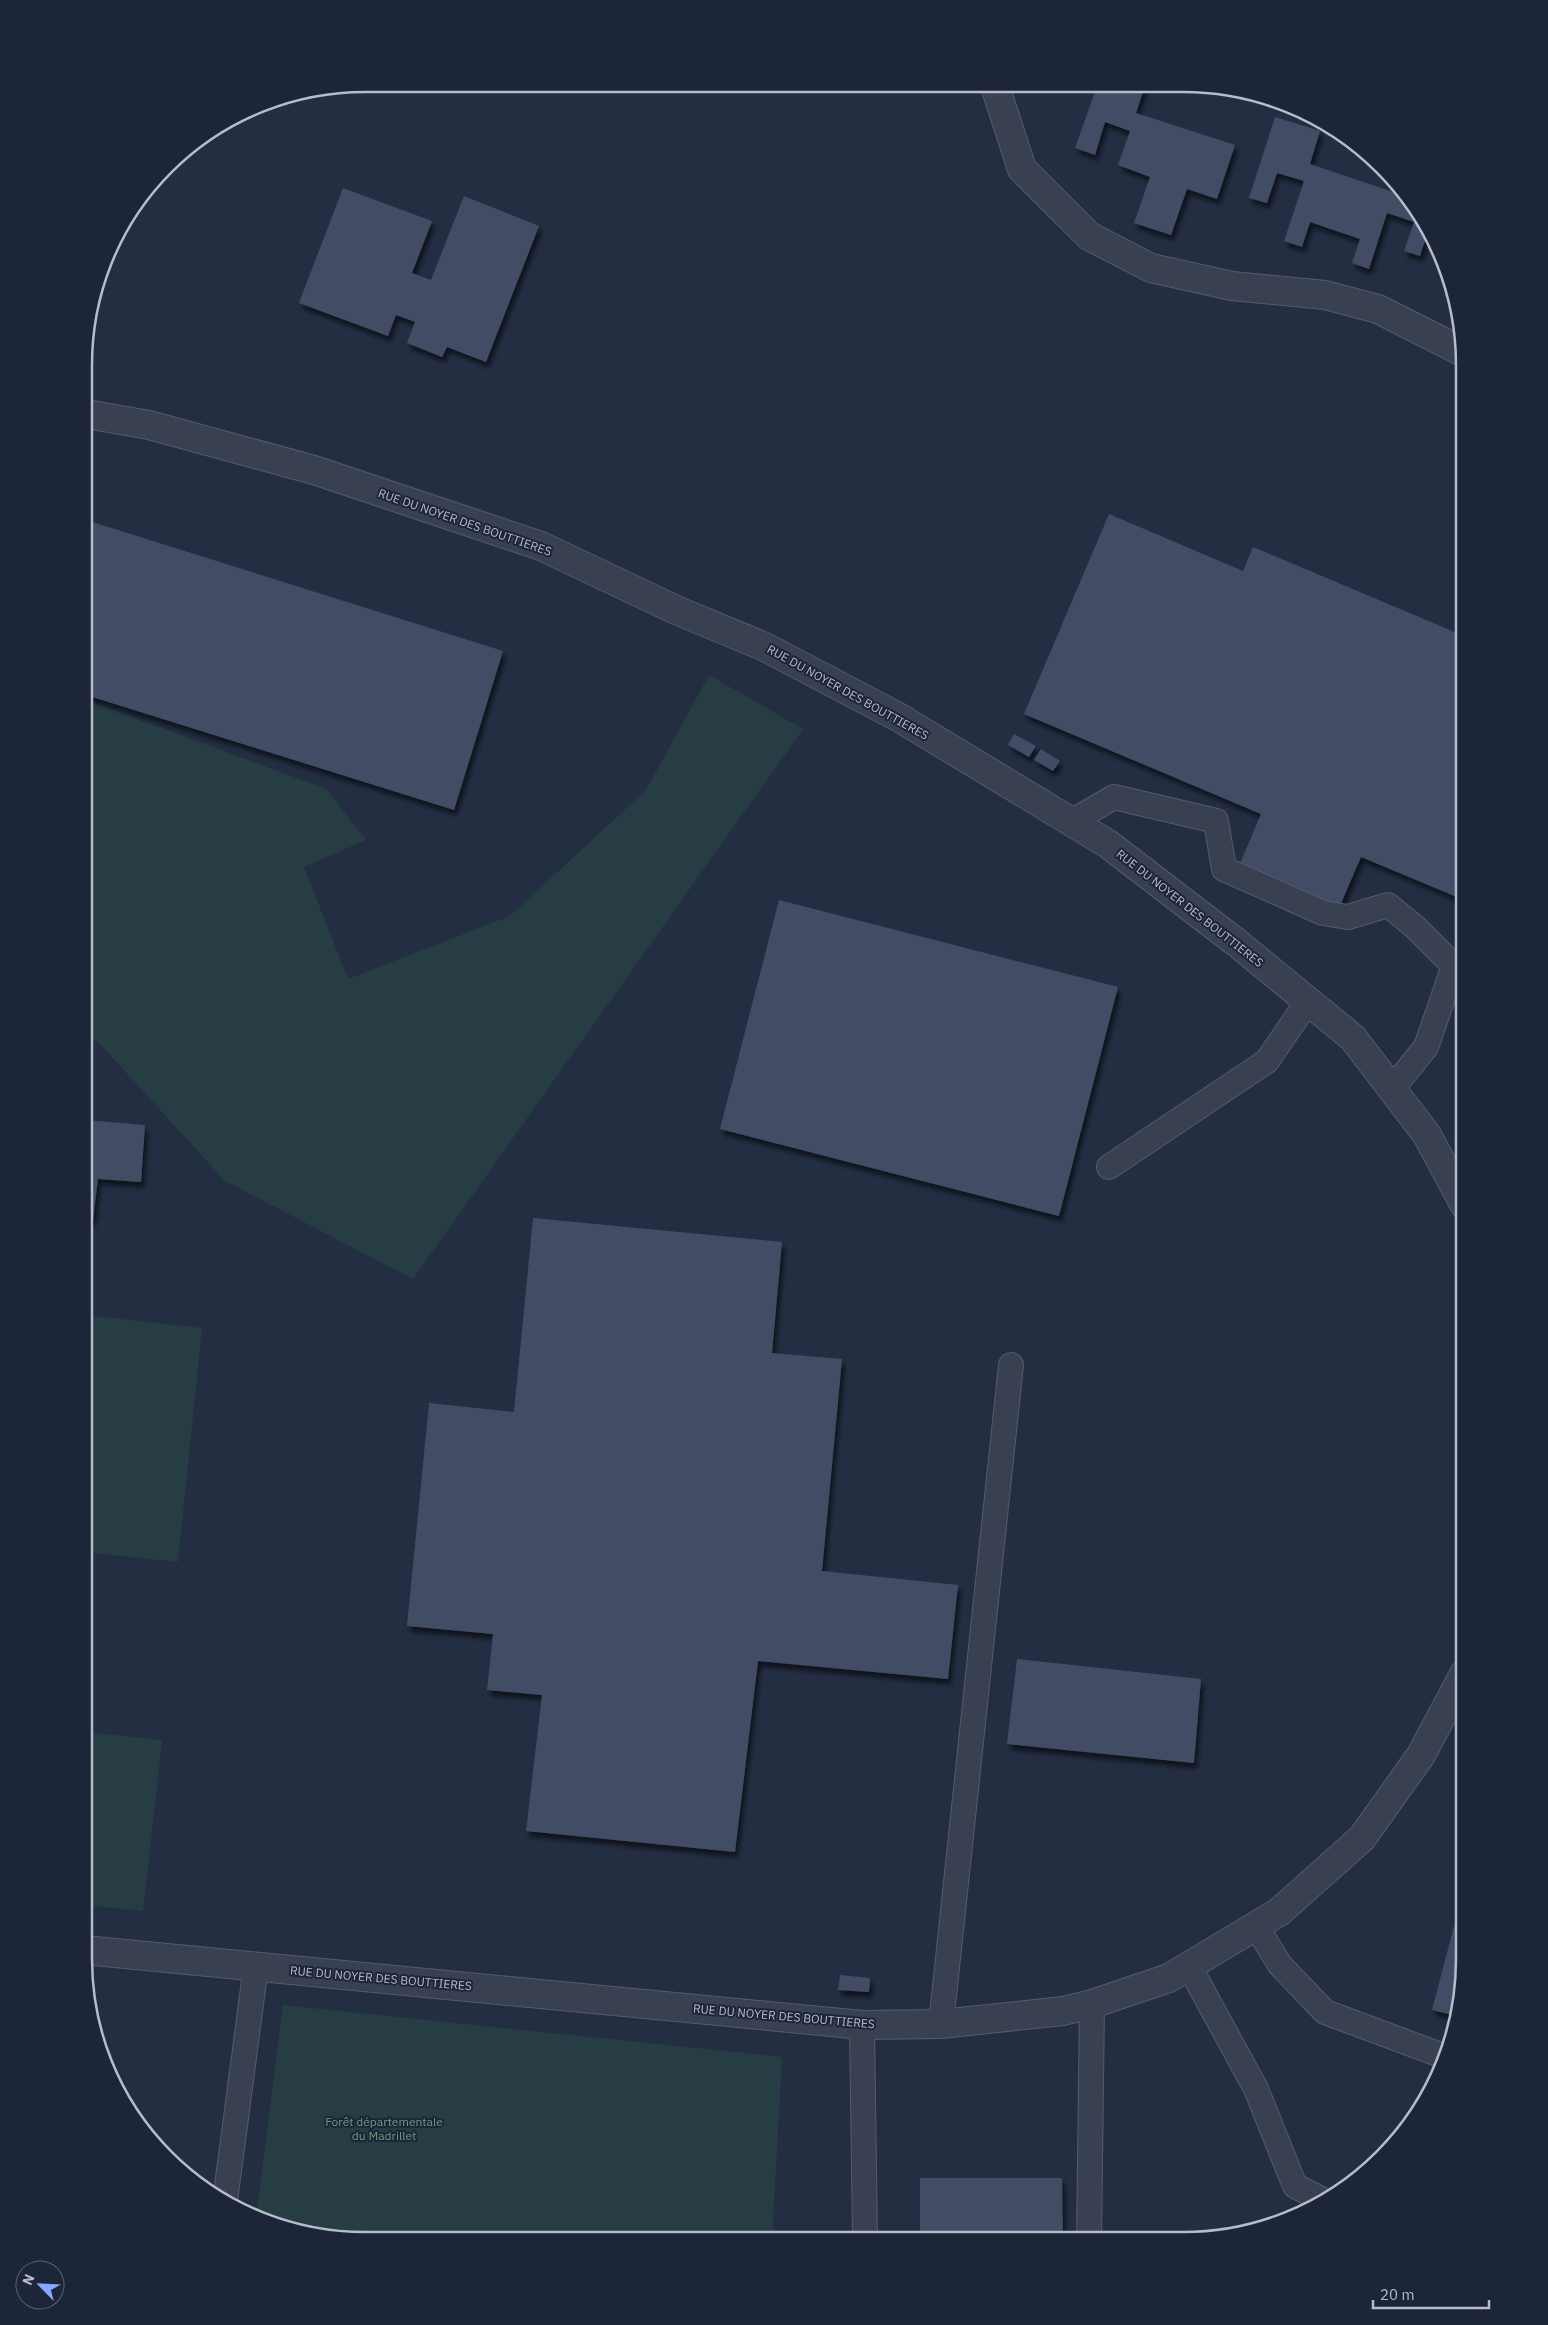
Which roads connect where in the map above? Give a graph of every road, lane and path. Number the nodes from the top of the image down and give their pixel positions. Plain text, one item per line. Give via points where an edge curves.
1 (997, 92) edge
2 (1455, 348) edge
3 (92, 415) edge
4 (1071, 822) junction
5 (1308, 1001) junction
6 (1392, 1089) junction
7 (1109, 1166) dead end
8 (1456, 1189) edge
9 (1011, 1365) dead end
10 (1456, 1689) edge
11 (1256, 1926) junction
12 (92, 1951) edge
13 (256, 1966) junction
14 (1189, 1966) junction
15 (1092, 2004) junction
16 (941, 2024) junction
17 (862, 2025) junction
18 (1439, 2054) edge
19 (226, 2194) edge
20 (1317, 2197) edge
21 (865, 2232) edge
22 (1089, 2232) edge

1 - 2 street via 1022,169 1089,236 1150,268 1232,286 1326,295 1378,309
3 - 4 street, RUE DU NOYER DES BOUTTIERES via 149,425 314,470 541,546 676,610 774,651 900,718
4 - 5 street, RUE DU NOYER DES BOUTTIERES via 1108,844
4 - 6 lane via 1114,797 1216,821 1224,869 1323,913 1348,917 1388,905 1415,927 1454,966 1426,1046
5 - 6 street, RUE DU NOYER DES BOUTTIERES via 1353,1038
5 - 7 lane via 1267,1061
6 - 8 street, RUE DU NOYER DES BOUTTIERES via 1427,1135
9 - 16 lane
10 - 11 street, RUE DU NOYER DES BOUTTIERES via 1422,1755 1362,1838 1279,1912
11 - 14 street, RUE DU NOYER DES BOUTTIERES
11 - 18 lane via 1280,1965 1325,2012
12 - 13 street, RUE DU NOYER DES BOUTTIERES
13 - 17 street, RUE DU NOYER DES BOUTTIERES
13 - 19 lane
14 - 15 street, RUE DU NOYER DES BOUTTIERES via 1168,1978
14 - 20 lane via 1256,2088 1295,2186
15 - 16 street, RUE DU NOYER DES BOUTTIERES via 1064,2011
15 - 22 lane
16 - 17 street, RUE DU NOYER DES BOUTTIERES
17 - 21 lane

